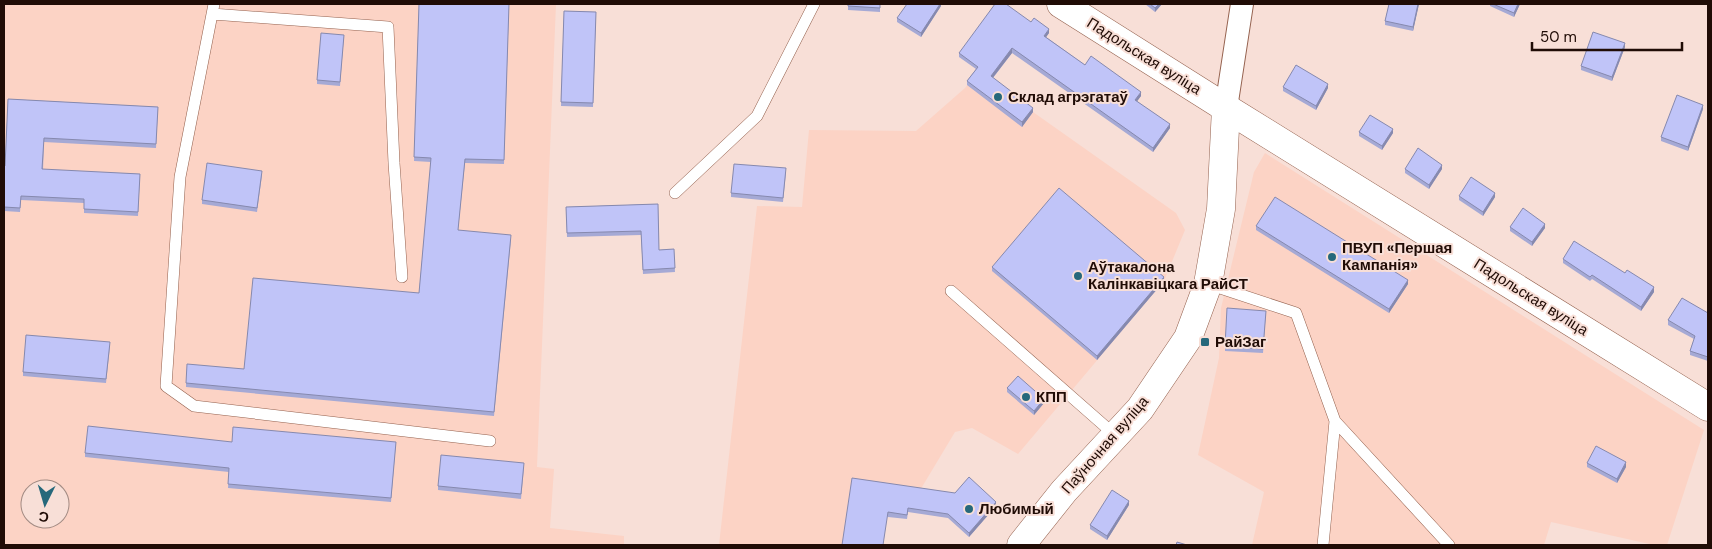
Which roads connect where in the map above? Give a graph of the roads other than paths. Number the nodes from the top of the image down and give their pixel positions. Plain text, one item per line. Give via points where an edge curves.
1 (814, 4) edge
2 (1061, 4) edge
3 (1242, 4) edge
4 (213, 9) edge
5 (1226, 108) junction
6 (675, 193) dead end
7 (402, 277) dead end
8 (1208, 284) junction
9 (951, 291) dead end
10 (1708, 408) edge
11 (1335, 421) junction
12 (1115, 435) junction
13 (490, 441) dead end
14 (1020, 545) edge
15 (1324, 545) edge
16 (1449, 545) edge

1 - 6 lane via 756,116
2 - 5 main road, Падольская вуліца
3 - 5 street
4 - 7 lane via 388,27
4 - 13 lane via 180,177 166,386 194,406
5 - 8 main road, Паўночная вуліца via 1221,209
5 - 10 main road, Падольская вуліца
8 - 11 lane via 1296,313
8 - 12 main road, Паўночная вуліца via 1188,338 1140,409
9 - 12 lane
11 - 15 lane
11 - 16 lane
12 - 14 main road, Паўночная вуліца

